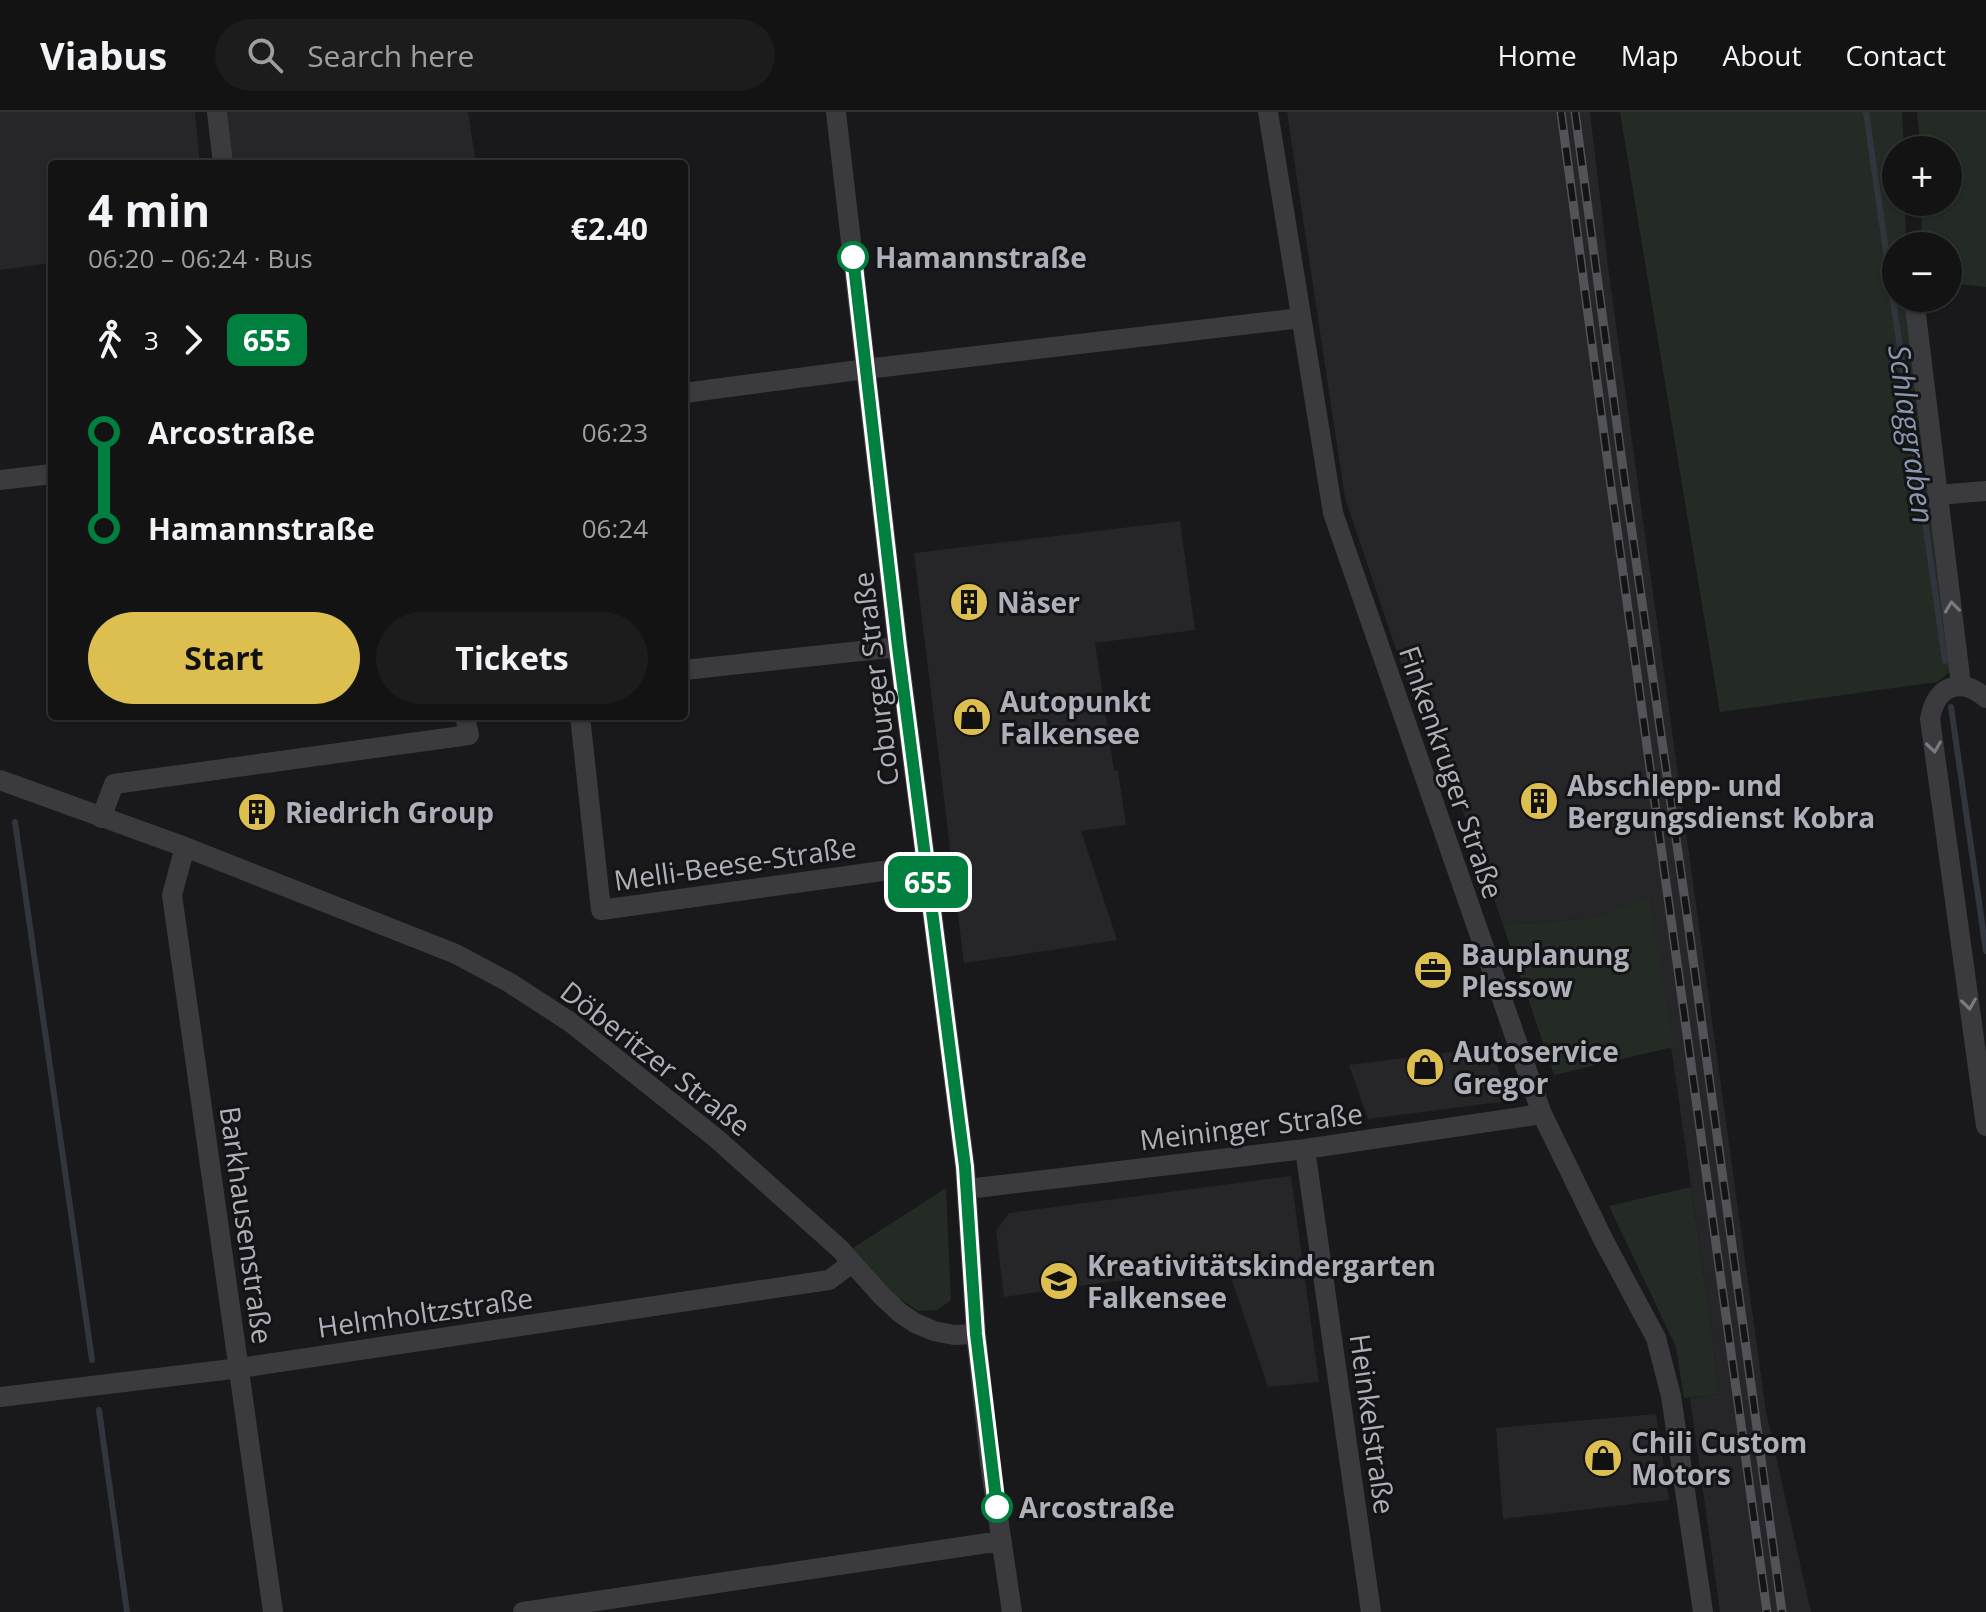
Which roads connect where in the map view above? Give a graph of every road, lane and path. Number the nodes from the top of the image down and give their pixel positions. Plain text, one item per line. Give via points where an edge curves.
1 (217, 112) edge
2 (836, 112) edge
3 (1268, 112) edge
4 (223, 160) edge
5 (1916, 312) edge
6 (1301, 318) junction
7 (866, 369) junction
8 (688, 392) edge
9 (48, 474) edge
10 (0, 480) edge
11 (1986, 491) edge
12 (1947, 494) junction
13 (898, 647) junction
14 (688, 670) edge
15 (1961, 685) junction
16 (1986, 698) edge
17 (466, 720) edge
18 (580, 720) edge
19 (0, 780) edge
20 (101, 818) junction
21 (185, 847) junction
22 (926, 865) junction
23 (1542, 1114) junction
24 (1986, 1126) edge
25 (1305, 1149) junction
26 (967, 1189) junction
27 (852, 1263) junction
28 (976, 1334) junction
29 (240, 1368) junction
30 (0, 1397) edge
31 (1001, 1541) junction
32 (273, 1612) edge
33 (523, 1612) edge
34 (1012, 1612) edge
35 (1371, 1612) edge
36 (1703, 1612) edge

1 - 4 street
2 - 7 street, Coburger Straße
3 - 6 street, Finkenkruger Straße
5 - 12 street
6 - 7 street
6 - 23 street, Finkenkruger Straße via 1333,513
7 - 8 street
7 - 13 street, Coburger Straße
9 - 10 street
11 - 12 street
15 -> 12 street
13 - 14 street
13 - 22 street, Coburger Straße
15 - 16 street
15 -> 24 street via 1938,698 1930,719
17 - 20 street via 469,735 114,784
18 - 22 street, Melli-Beese-Straße via 601,910
19 - 20 street, Döberitzer Straße
20 - 21 street, Döberitzer Straße
21 - 27 street, Döberitzer Straße via 456,954 510,983 570,1022 717,1139
21 - 29 street, Barkhausenstraße via 172,895
22 - 26 street, Coburger Straße
23 - 25 street, Meininger Straße
23 - 36 street, Finkenkruger Straße via 1656,1338 1671,1396
25 - 26 street, Meininger Straße
25 - 35 street, Heinkelstraße
26 - 28 street, Coburger Straße
27 - 28 street, Döberitzer Straße via 915,1323 954,1335
27 - 29 street, Helmholtzstraße via 829,1280
28 - 31 street
29 - 30 street, Helmholtzstraße
29 - 32 street, Barkhausenstraße
31 - 33 street
31 - 34 street

